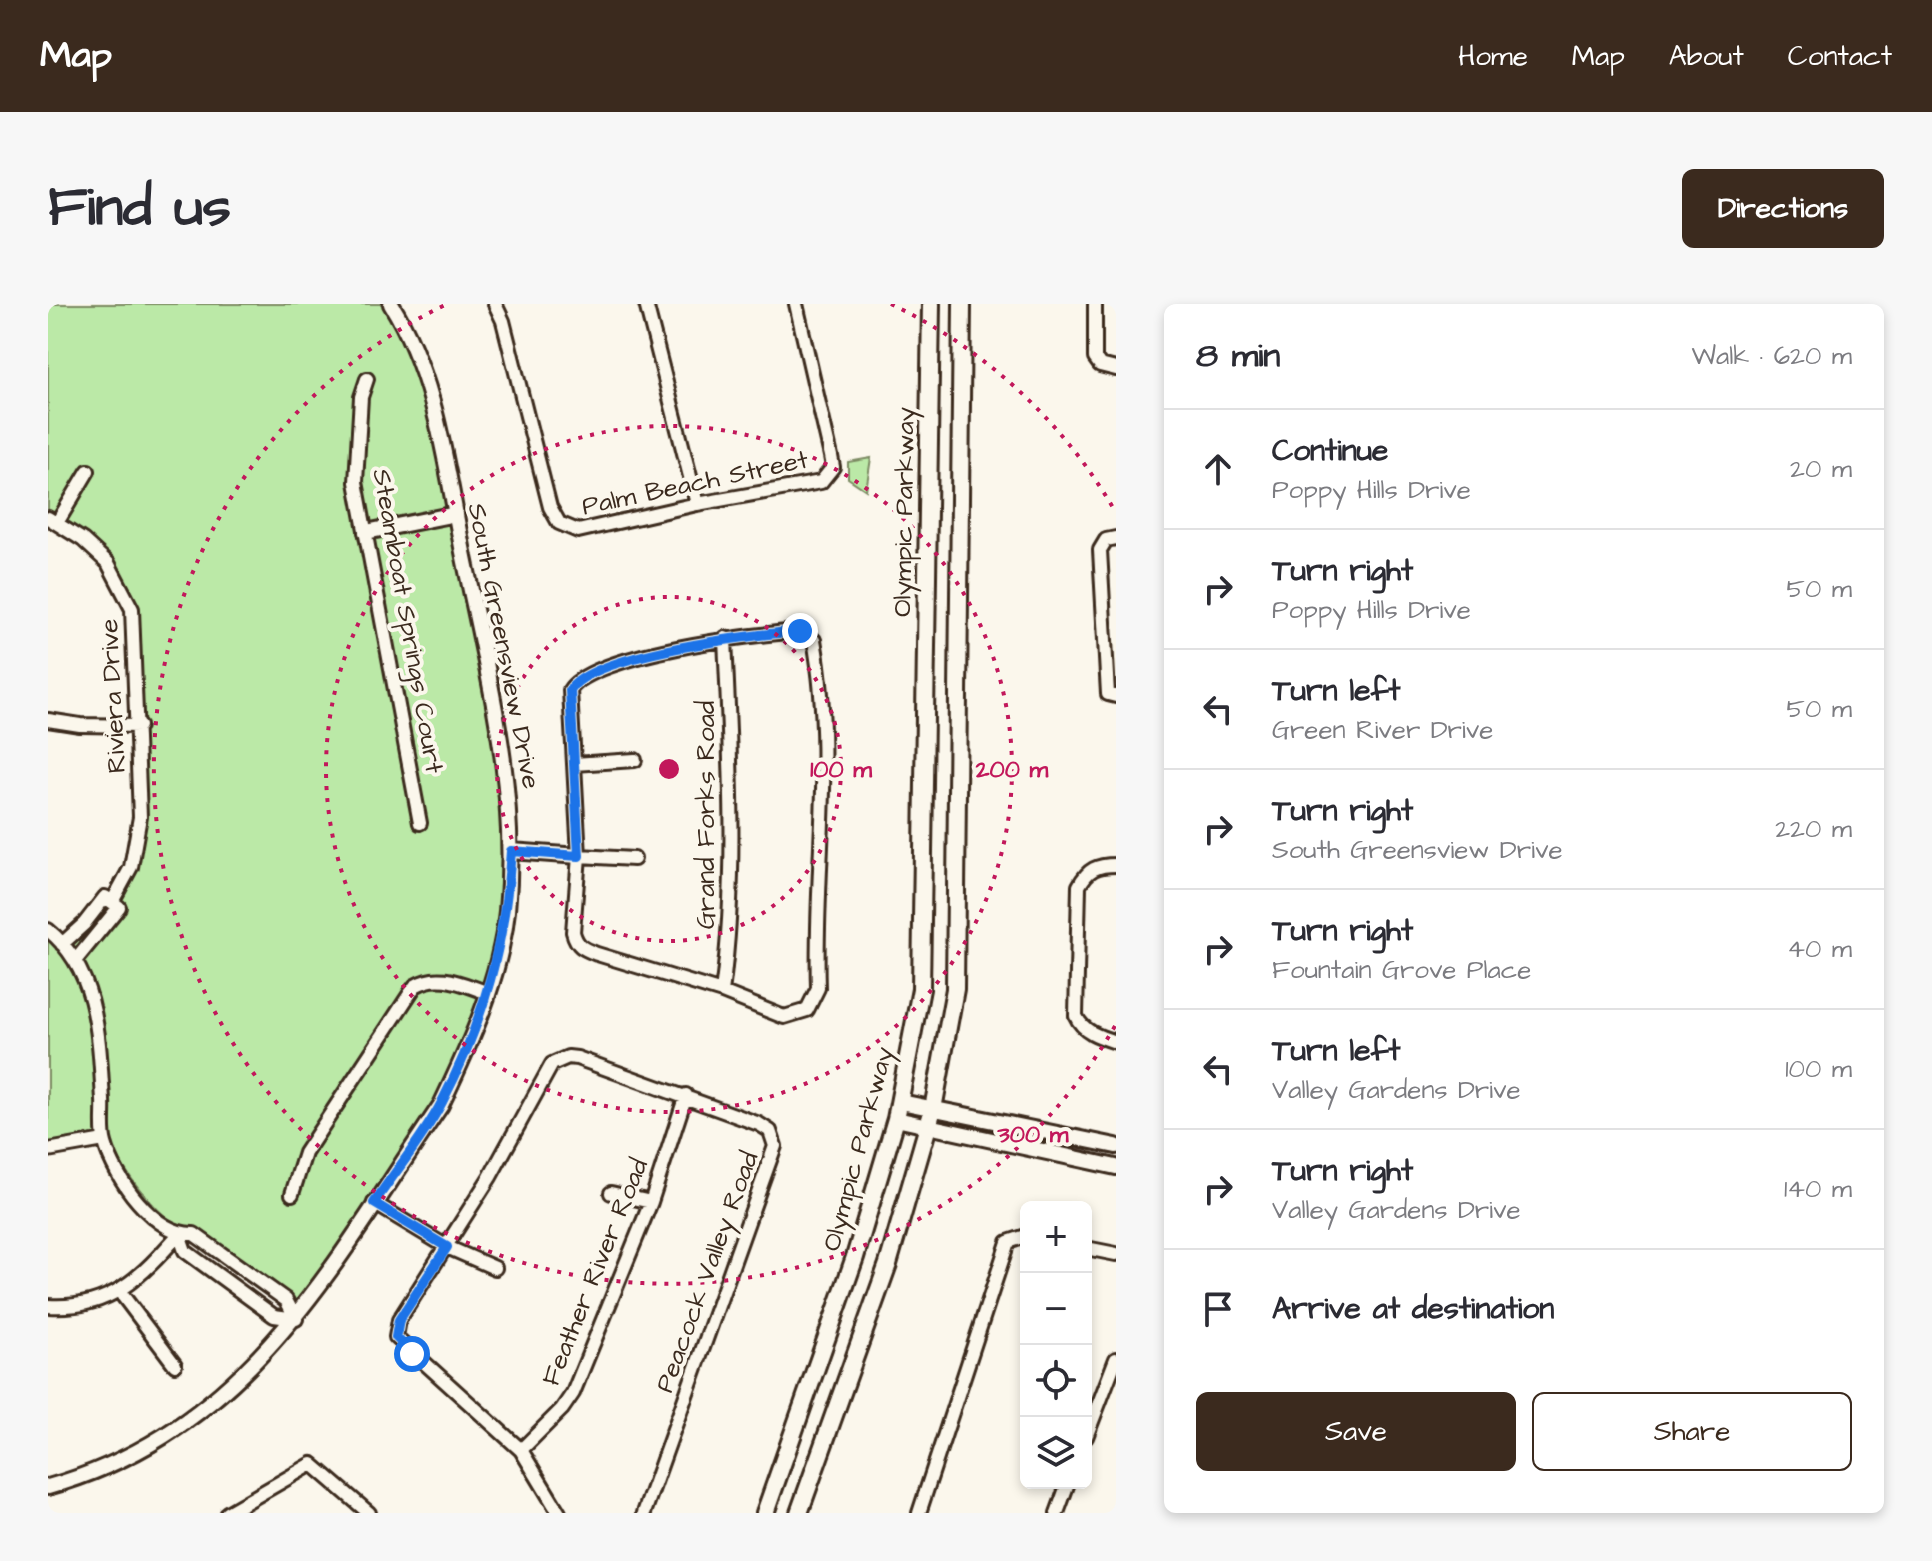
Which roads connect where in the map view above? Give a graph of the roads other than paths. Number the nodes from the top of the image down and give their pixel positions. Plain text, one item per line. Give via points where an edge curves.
1 (391, 304) edge
2 (495, 304) edge
3 (646, 304) edge
4 (796, 304) edge
5 (931, 304) edge
6 (962, 304) edge
7 (1095, 304) edge
8 (1116, 369) edge
9 (367, 379) dead end
10 (88, 471) dead end
11 (697, 504) junction
12 (456, 514) junction
13 (53, 520) edge
14 (366, 532) junction
15 (1111, 539) edge
16 (725, 638) junction
17 (1112, 695) edge
18 (48, 720) edge
19 (139, 726) junction
20 (635, 760) dead end
21 (574, 764) junction
22 (420, 823) dead end
23 (511, 851) junction
24 (579, 856) junction
25 (634, 859) dead end
26 (1116, 865) edge
27 (112, 902) junction
28 (48, 930) edge
29 (62, 944) junction
30 (75, 961) junction
31 (722, 992) junction
32 (489, 993) junction
33 (1116, 1042) edge
34 (686, 1095) junction
35 (899, 1111) junction
36 (931, 1117) junction
37 (104, 1140) junction
38 (1116, 1146) edge
39 (48, 1150) edge
40 (1116, 1167) edge
41 (611, 1193) dead end
42 (292, 1194) dead end
43 (651, 1202) junction
44 (374, 1203) junction
45 (179, 1234) junction
46 (1020, 1236) edge
47 (447, 1247) junction
48 (1092, 1249) edge
49 (1116, 1254) edge
50 (495, 1268) dead end
51 (120, 1292) junction
52 (48, 1306) edge
53 (296, 1319) junction
54 (1116, 1359) edge
55 (175, 1365) dead end
56 (1092, 1421) edge
57 (521, 1450) junction
58 (48, 1487) edge
59 (1066, 1489) edge
60 (227, 1513) edge
61 (369, 1513) edge
62 (559, 1513) edge
63 (644, 1513) edge
64 (765, 1513) edge
65 (799, 1513) edge
66 (919, 1513) edge
67 (1057, 1513) edge

1 - 12 street, South Greensview Drive via 426,372
2 - 11 street, Palm Beach Street via 550,507 559,523 569,530
3 - 11 street
4 - 11 street, Palm Beach Street via 833,467 811,485
5 - 35 main road, Olympic Parkway via 921,989
6 - 36 main road via 955,989
7 - 8 street via 1095,358
9 - 14 street, Steamboat Springs Court via 361,397 356,482
10 - 13 street
12 - 14 street
12 - 23 street, South Greensview Drive via 505,761
13 - 19 street, Riviera Drive via 108,563 132,609
14 - 22 street, Steamboat Springs Court
15 - 17 street via 1100,550
16 - 21 street via 636,659 575,681 570,690
16 - 31 street, Grand Forks Road via 731,790
16 - 31 street via 800,631 814,640 824,744 818,988 807,1010 784,1017
18 - 19 street
19 - 27 street, Riviera Drive via 138,841
20 - 21 street
21 - 24 street
23 - 24 street
23 - 32 street, South Greensview Drive via 507,915
24 - 25 street
24 - 31 street via 573,932 581,948
26 - 33 street via 1098,865 1079,886 1076,1016 1080,1024
27 - 29 street via 105,897
27 - 30 street, Riviera Drive via 119,907
28 - 29 street
29 - 30 street
30 - 37 street via 96,1016
32 - 42 street via 444,979 428,978 415,986 305,1153
32 - 44 street, South Greensview Drive via 441,1105
34 - 43 street, Feather River Road
34 - 47 street via 577,1058 552,1064
34 - 63 street, Peacock Valley Road via 759,1124 770,1131 775,1146
35 - 36 street
35 - 64 main road, Olympic Parkway via 855,1257
36 - 38 street
36 - 40 street
36 - 65 main road via 888,1264
37 - 39 street
37 - 45 street via 136,1197
41 - 43 street
43 - 57 street, Feather River Road via 573,1393
44 - 47 street
44 - 53 street, South Greensview Drive
45 - 51 street
45 - 53 street via 194,1234 286,1300
45 - 53 street via 185,1251 274,1316
46 - 66 street via 1008,1242
47 - 50 street
47 - 57 street via 399,1320 396,1337
48 - 49 street
51 - 52 street
51 - 55 street
53 - 58 street, South Greensview Drive via 240,1379 187,1421 116,1461
54 - 56 street
57 - 62 street
59 - 67 street
60 - 61 street via 312,1464

